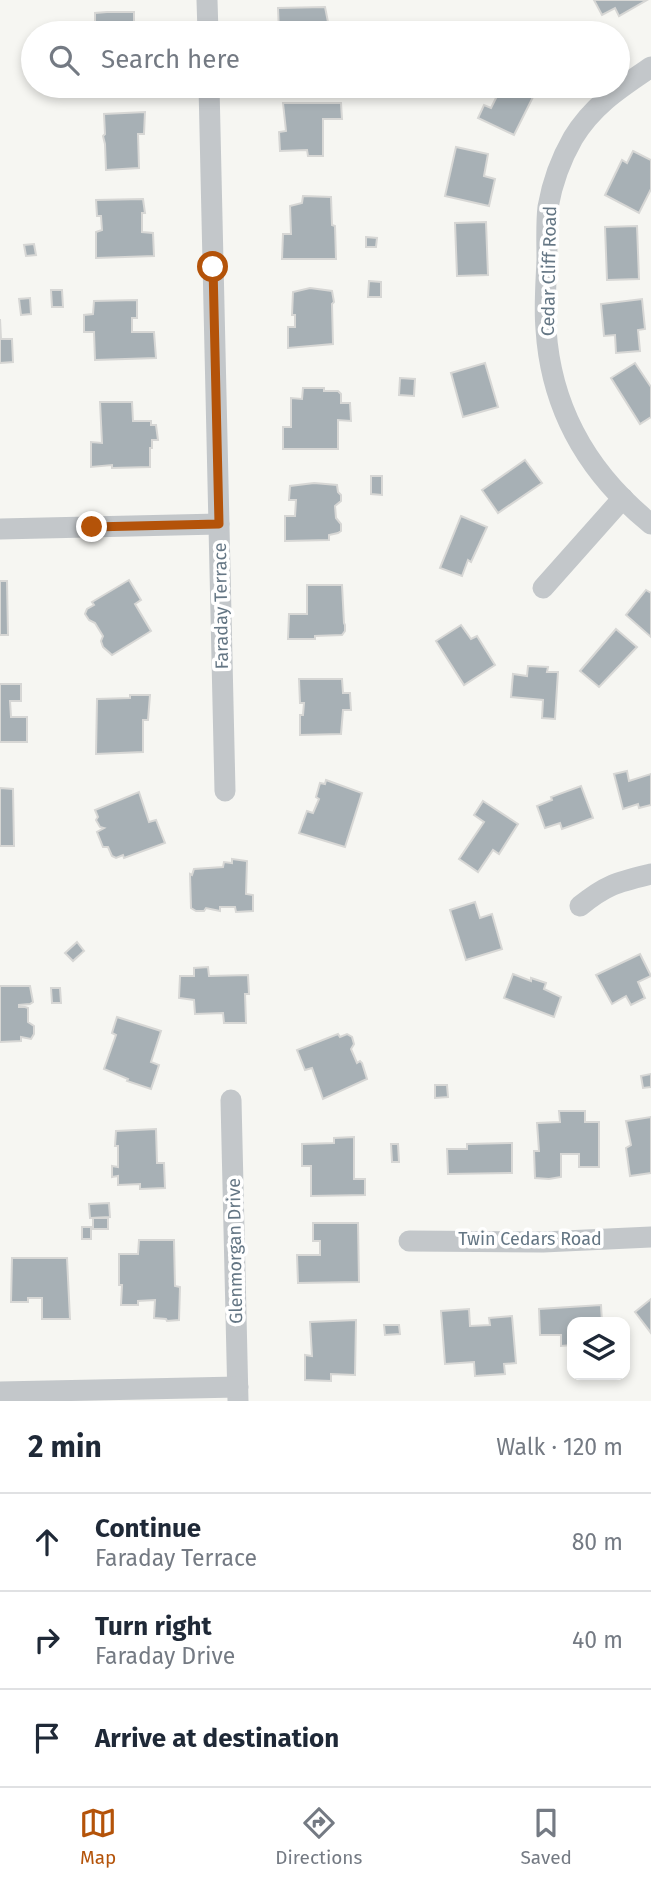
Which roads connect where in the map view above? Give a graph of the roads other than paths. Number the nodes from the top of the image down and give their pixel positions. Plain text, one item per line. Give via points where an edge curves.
1 (207, 0) edge
2 (208, 21) edge
3 (651, 67) edge
4 (630, 81) edge
5 (209, 98) edge
6 (606, 98) edge
7 (623, 498) junction
8 (219, 524) junction
9 (651, 524) edge
10 (0, 528) edge
11 (543, 588) dead end
12 (225, 791) dead end
13 (651, 874) edge
14 (580, 906) dead end
15 (231, 1100) dead end
16 (651, 1237) edge
17 (409, 1241) dead end
18 (0, 1392) edge
19 (238, 1394) edge

1 - 2 street
3 - 4 street, Cedar Cliff Road
5 - 8 street, Faraday Terrace
6 - 7 street, Cedar Cliff Road via 573,138 557,172 548,208 545,328 556,391 572,430 590,461
7 - 9 street, Cedar Cliff Road
7 - 11 street
8 - 10 street
8 - 12 street, Faraday Terrace
13 - 14 street via 614,883
15 - 19 street, Glenmorgan Drive
16 - 17 street, Twin Cedars Road
18 - 19 street

